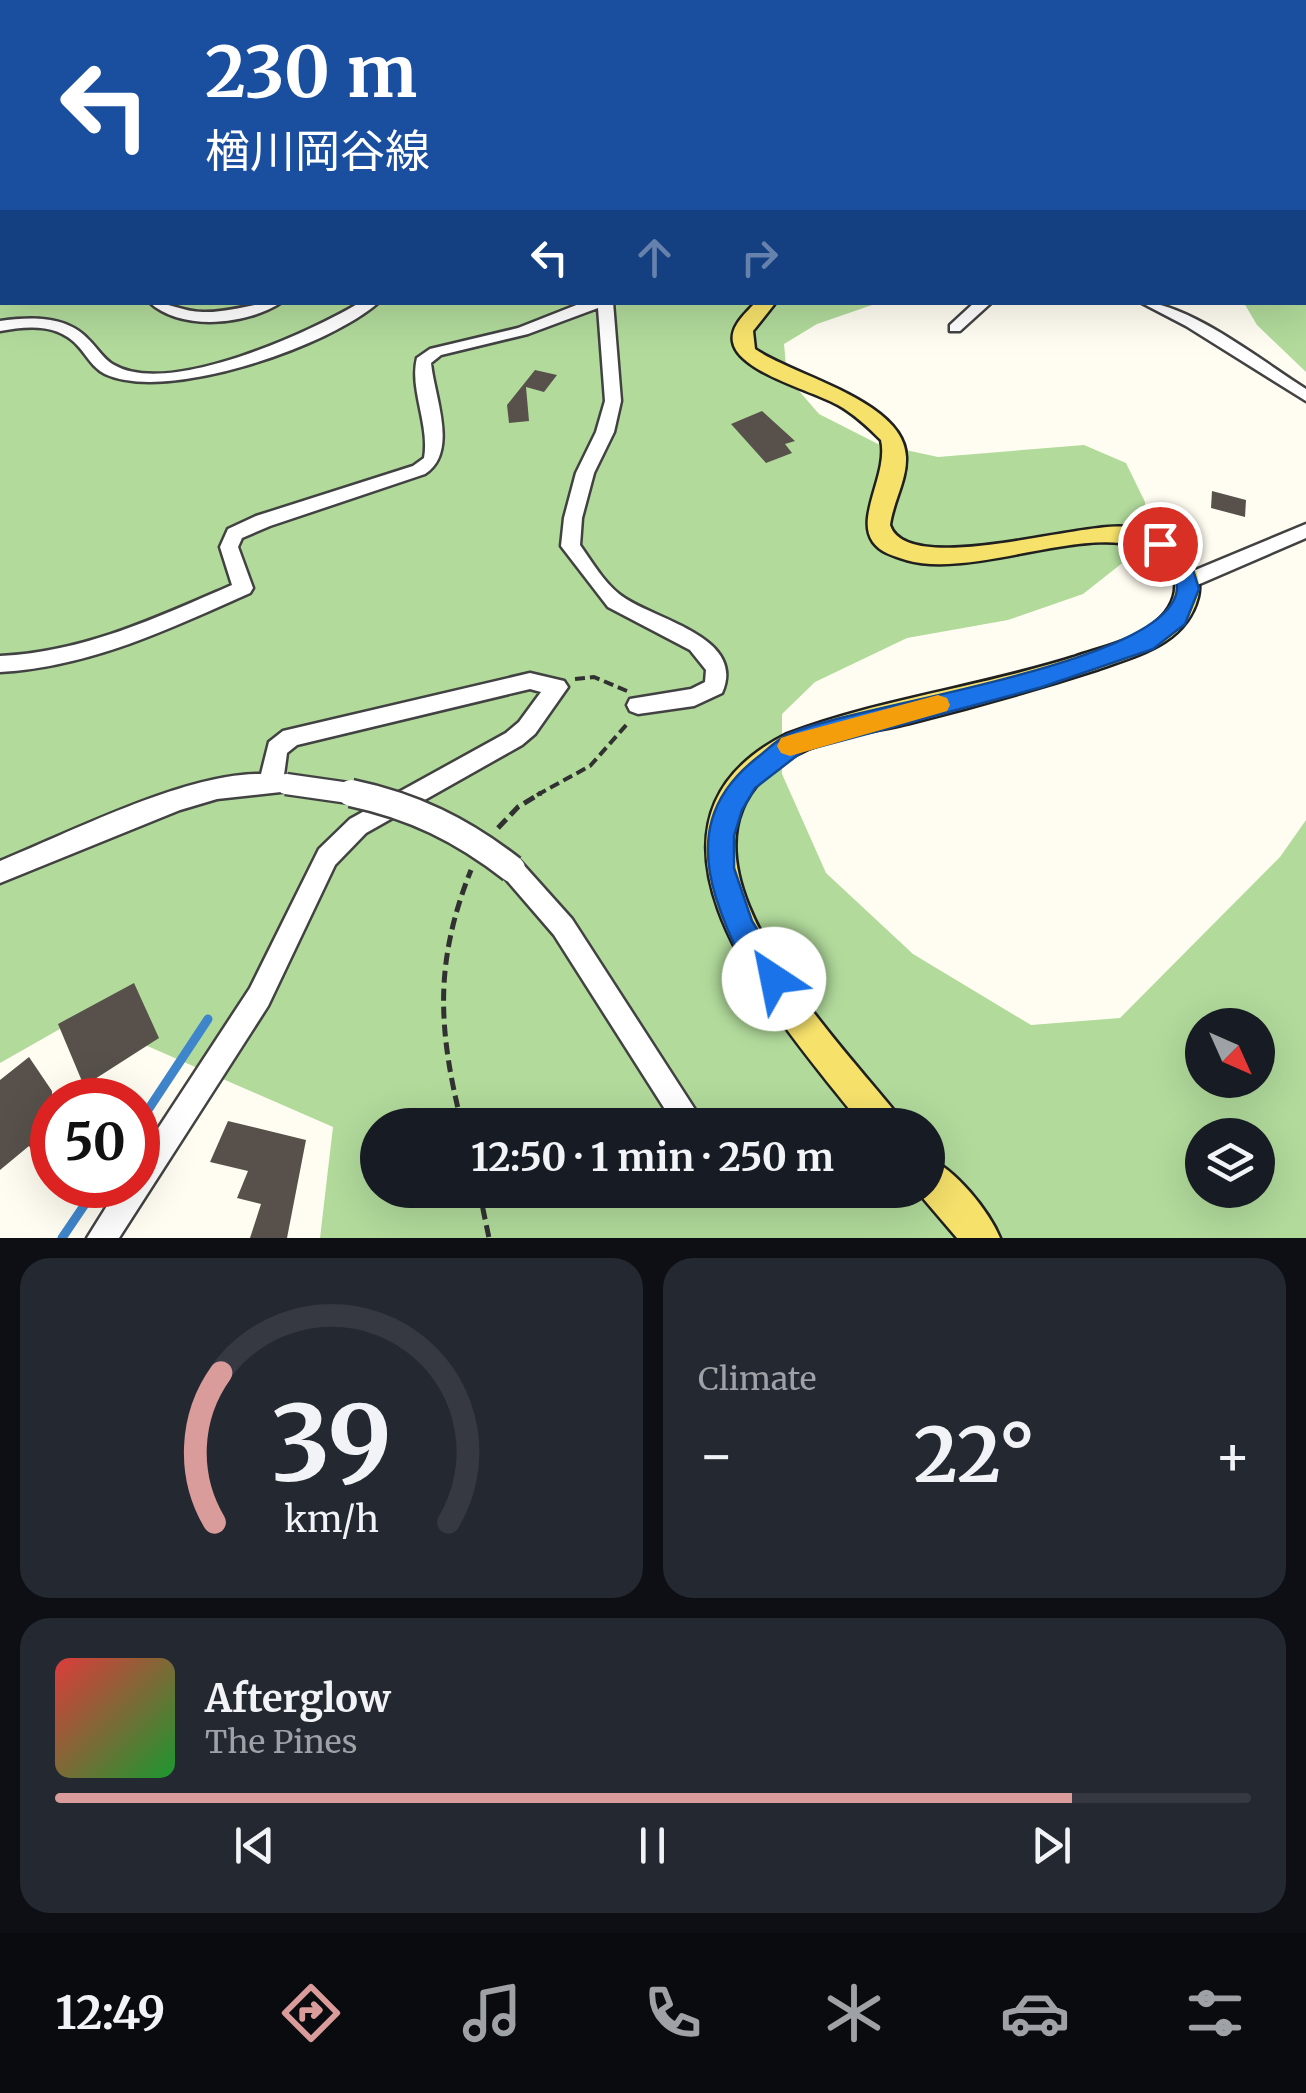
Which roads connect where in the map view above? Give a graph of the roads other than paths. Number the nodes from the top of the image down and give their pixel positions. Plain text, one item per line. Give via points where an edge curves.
1 (162, 305) edge
2 (265, 305) edge
3 (367, 305) edge
4 (594, 305) edge
5 (602, 305) edge
6 (764, 305) edge
7 (982, 305) edge
8 (1153, 305) edge
9 (0, 326) edge
10 (955, 328) dead end
11 (1306, 396) edge
12 (1306, 531) edge
13 (1188, 581) junction
14 (0, 664) edge
15 (638, 705) dead end
16 (278, 783) junction
17 (0, 872) edge
18 (680, 1108) edge
19 (872, 1108) edge
20 (160, 1149) edge
21 (945, 1196) edge
22 (121, 1208) edge
23 (102, 1238) edge
24 (982, 1238) edge

1 - 2 street via 197,317
3 - 9 street via 287,348 147,376 107,370 76,332
4 - 14 street via 436,352 423,362 432,460 420,470 235,534 229,547 243,588 114,642 38,664
5 - 15 street via 613,401 586,474 570,546 613,600 684,635 711,655 718,675 715,686 694,697
6 - 13 main road via 742,332 747,352 853,402 887,432 897,460 876,516 890,544 945,558 985,556 1109,532 1139,536 1172,554
7 - 10 street
8 - 11 street
12 - 13 street
13 - 19 main road via 1177,618 1144,642 1042,678 795,742 746,781 730,806 719,851 740,928
16 - 17 street via 157,808
16 - 18 street, bridge via 396,801 456,827 512,868 563,927
16 - 20 street via 277,748 291,738 530,682 557,687 514,739 340,841 259,996
21 - 24 main road
22 - 23 street

